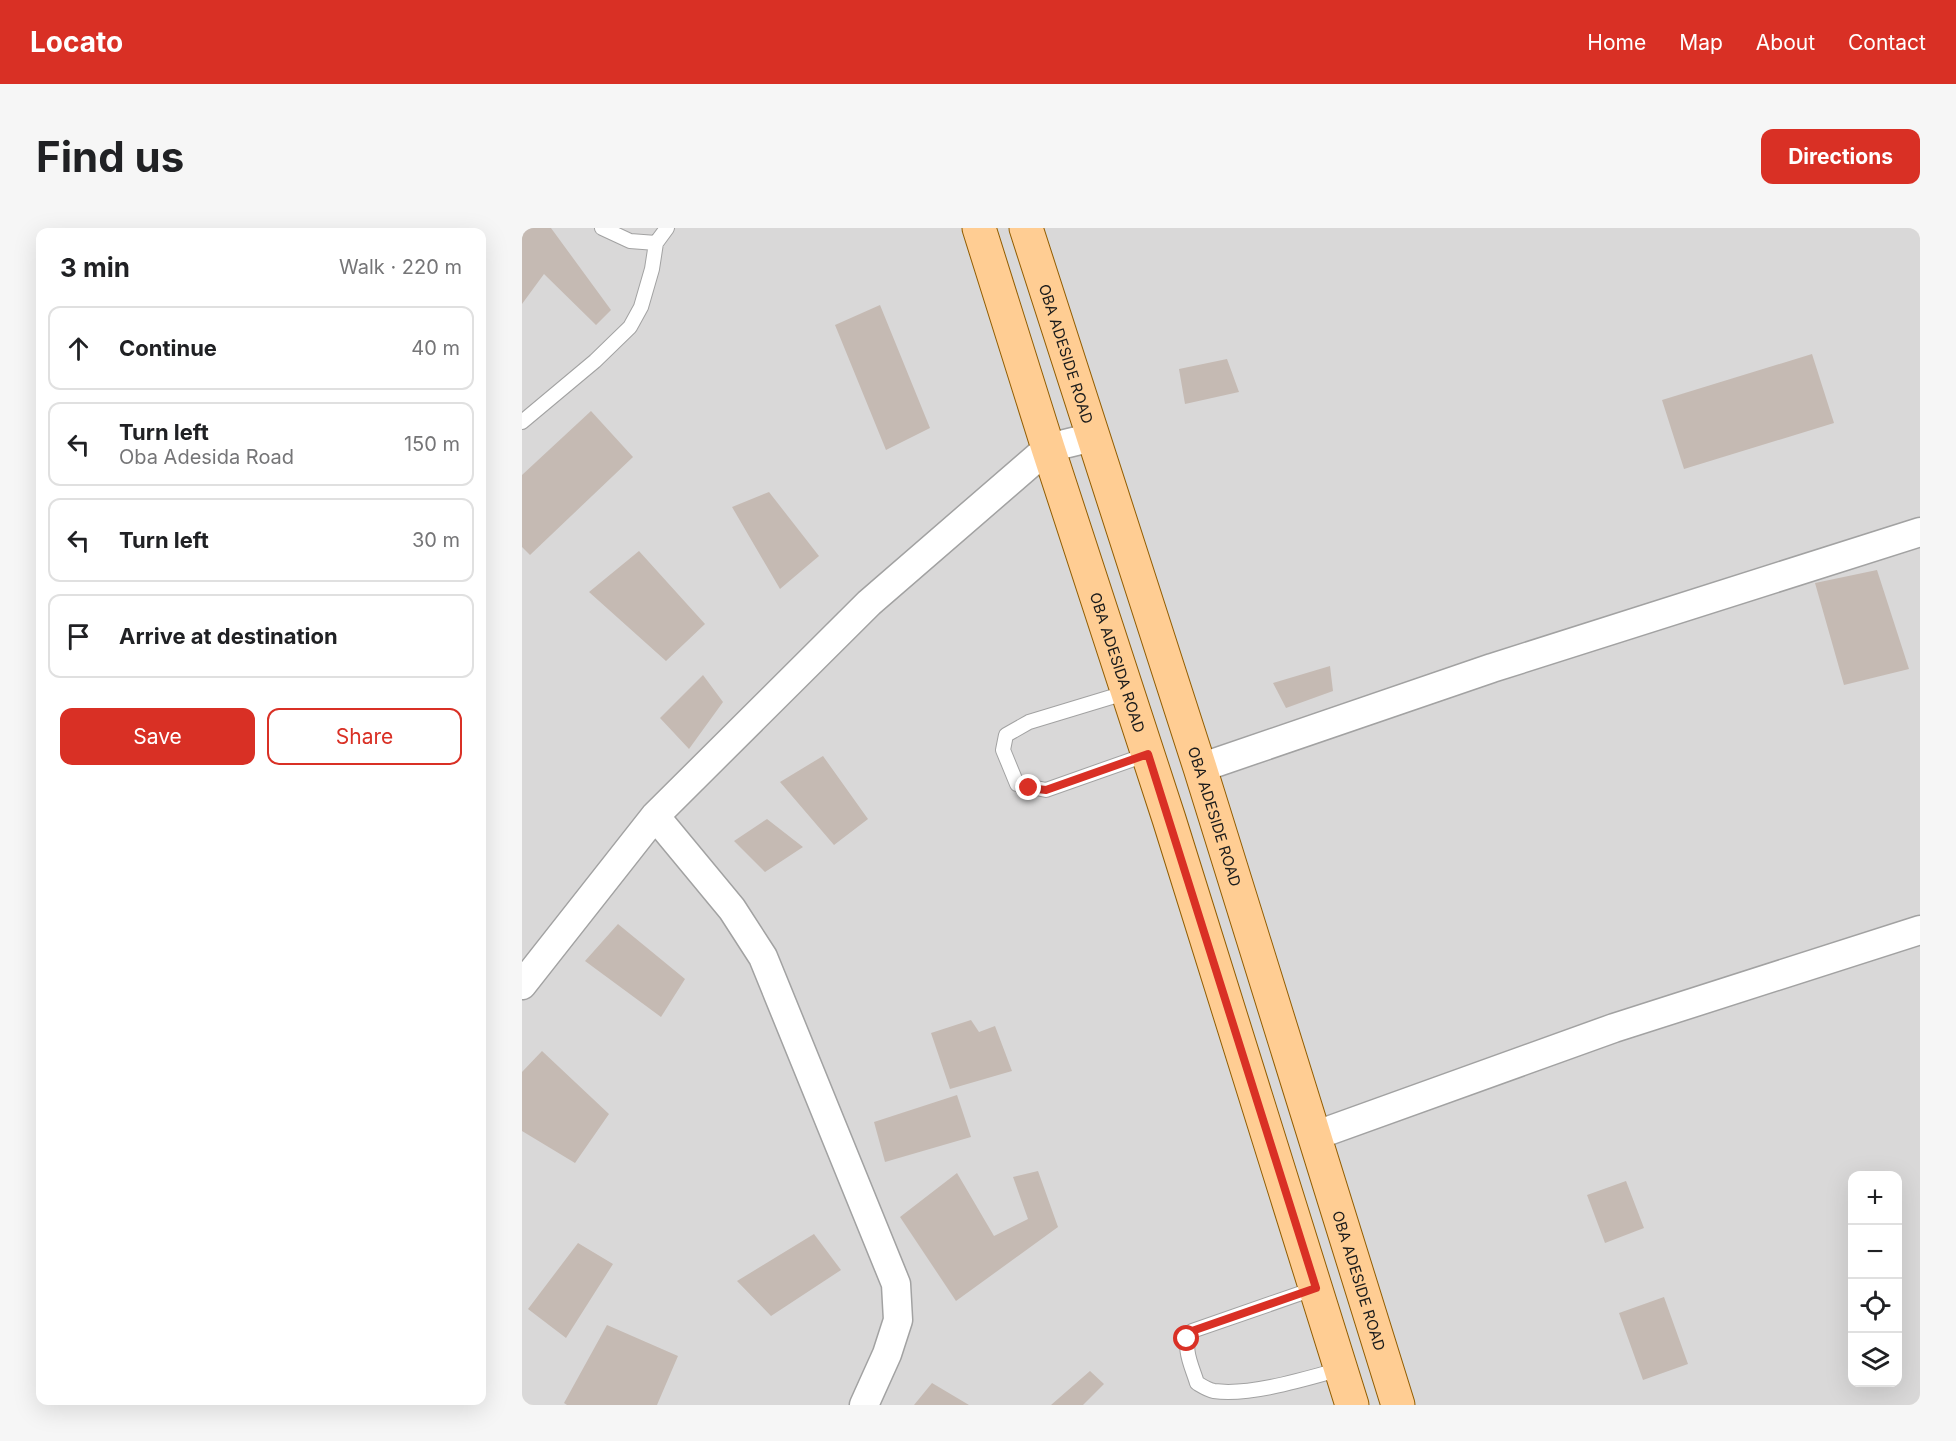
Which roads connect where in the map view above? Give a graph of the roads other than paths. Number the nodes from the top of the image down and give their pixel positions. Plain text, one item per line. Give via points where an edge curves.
1 (602, 228) edge
2 (667, 228) edge
3 (979, 228) edge
4 (1026, 228) edge
5 (656, 243) junction
6 (522, 422) edge
7 (1093, 437) junction
8 (1048, 448) junction
9 (1920, 532) edge
10 (1128, 692) junction
11 (1148, 754) junction
12 (1200, 768) junction
13 (655, 816) junction
14 (1920, 930) edge
15 (522, 985) edge
16 (1314, 1136) junction
17 (1316, 1288) junction
18 (1341, 1369) junction
19 (864, 1405) edge
20 (1352, 1405) edge
21 (1398, 1405) edge

1 - 5 lane via 630,241
2 - 5 lane
3 - 8 main road, OBA ADESIDA ROAD
4 - 7 main road, OBA ADESIDE ROAD
5 - 6 lane via 641,307 630,327
7 - 8 street
7 - 12 main road, OBA ADESIDE ROAD
8 - 10 main road, OBA ADESIDA ROAD
8 - 13 street via 869,603
9 - 12 street via 1492,668
10 - 11 main road, OBA ADESIDA ROAD
10 - 11 lane via 1029,722 1006,735 1003,750 1017,784 1046,790
11 - 17 main road, OBA ADESIDA ROAD
12 - 16 main road, OBA ADESIDE ROAD
13 - 15 street
13 - 19 street via 732,909 763,957 896,1284 898,1320
14 - 16 street via 1614,1028
16 - 21 main road, OBA ADESIDE ROAD
17 - 18 main road, OBA ADESIDA ROAD
17 - 18 lane via 1192,1331 1186,1348 1197,1383 1211,1391 1233,1392
18 - 20 main road, OBA ADESIDA ROAD

